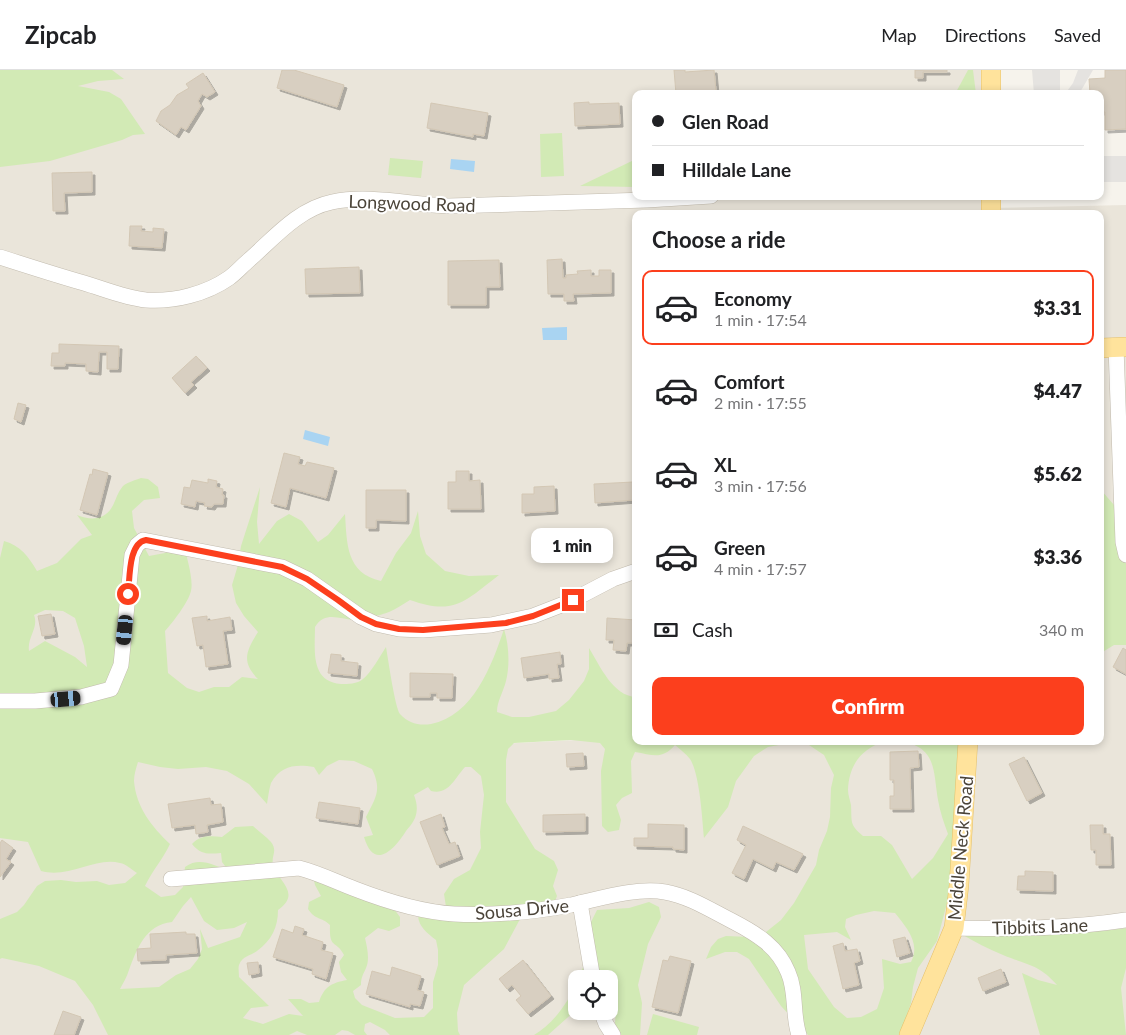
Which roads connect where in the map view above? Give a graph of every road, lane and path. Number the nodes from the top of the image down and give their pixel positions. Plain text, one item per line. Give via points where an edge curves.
1 (991, 70) edge
2 (991, 90) edge
3 (647, 200) edge
4 (0, 258) edge
5 (1114, 347) edge
6 (1126, 554) edge
7 (632, 572) edge
8 (0, 701) edge
9 (968, 745) edge
10 (171, 880) dead end
11 (580, 903) junction
12 (1126, 920) edge
13 (954, 928) junction
14 (591, 970) edge
15 (606, 1020) edge
16 (613, 1035) edge
17 (799, 1035) edge
18 (909, 1035) edge

1 - 2 main road
3 - 4 street, Longwood Road via 449,206 371,199 330,202 294,220 216,286 179,298 146,300 118,294
5 - 6 street
7 - 8 street via 533,616 491,625 399,629 361,617 307,579 282,567 146,540 139,543 132,555 121,665 111,689 81,697
9 - 13 main road, Middle Neck Road
10 - 11 street, Sousa Drive via 299,868 386,900 452,914 517,913
11 - 14 street
11 - 17 street, Sousa Drive via 631,893 664,892 691,900 754,933 772,946 788,972 794,990
12 - 13 street, Tibbits Lane via 1053,927
13 - 18 main road, Middle Neck Road
15 - 16 street

